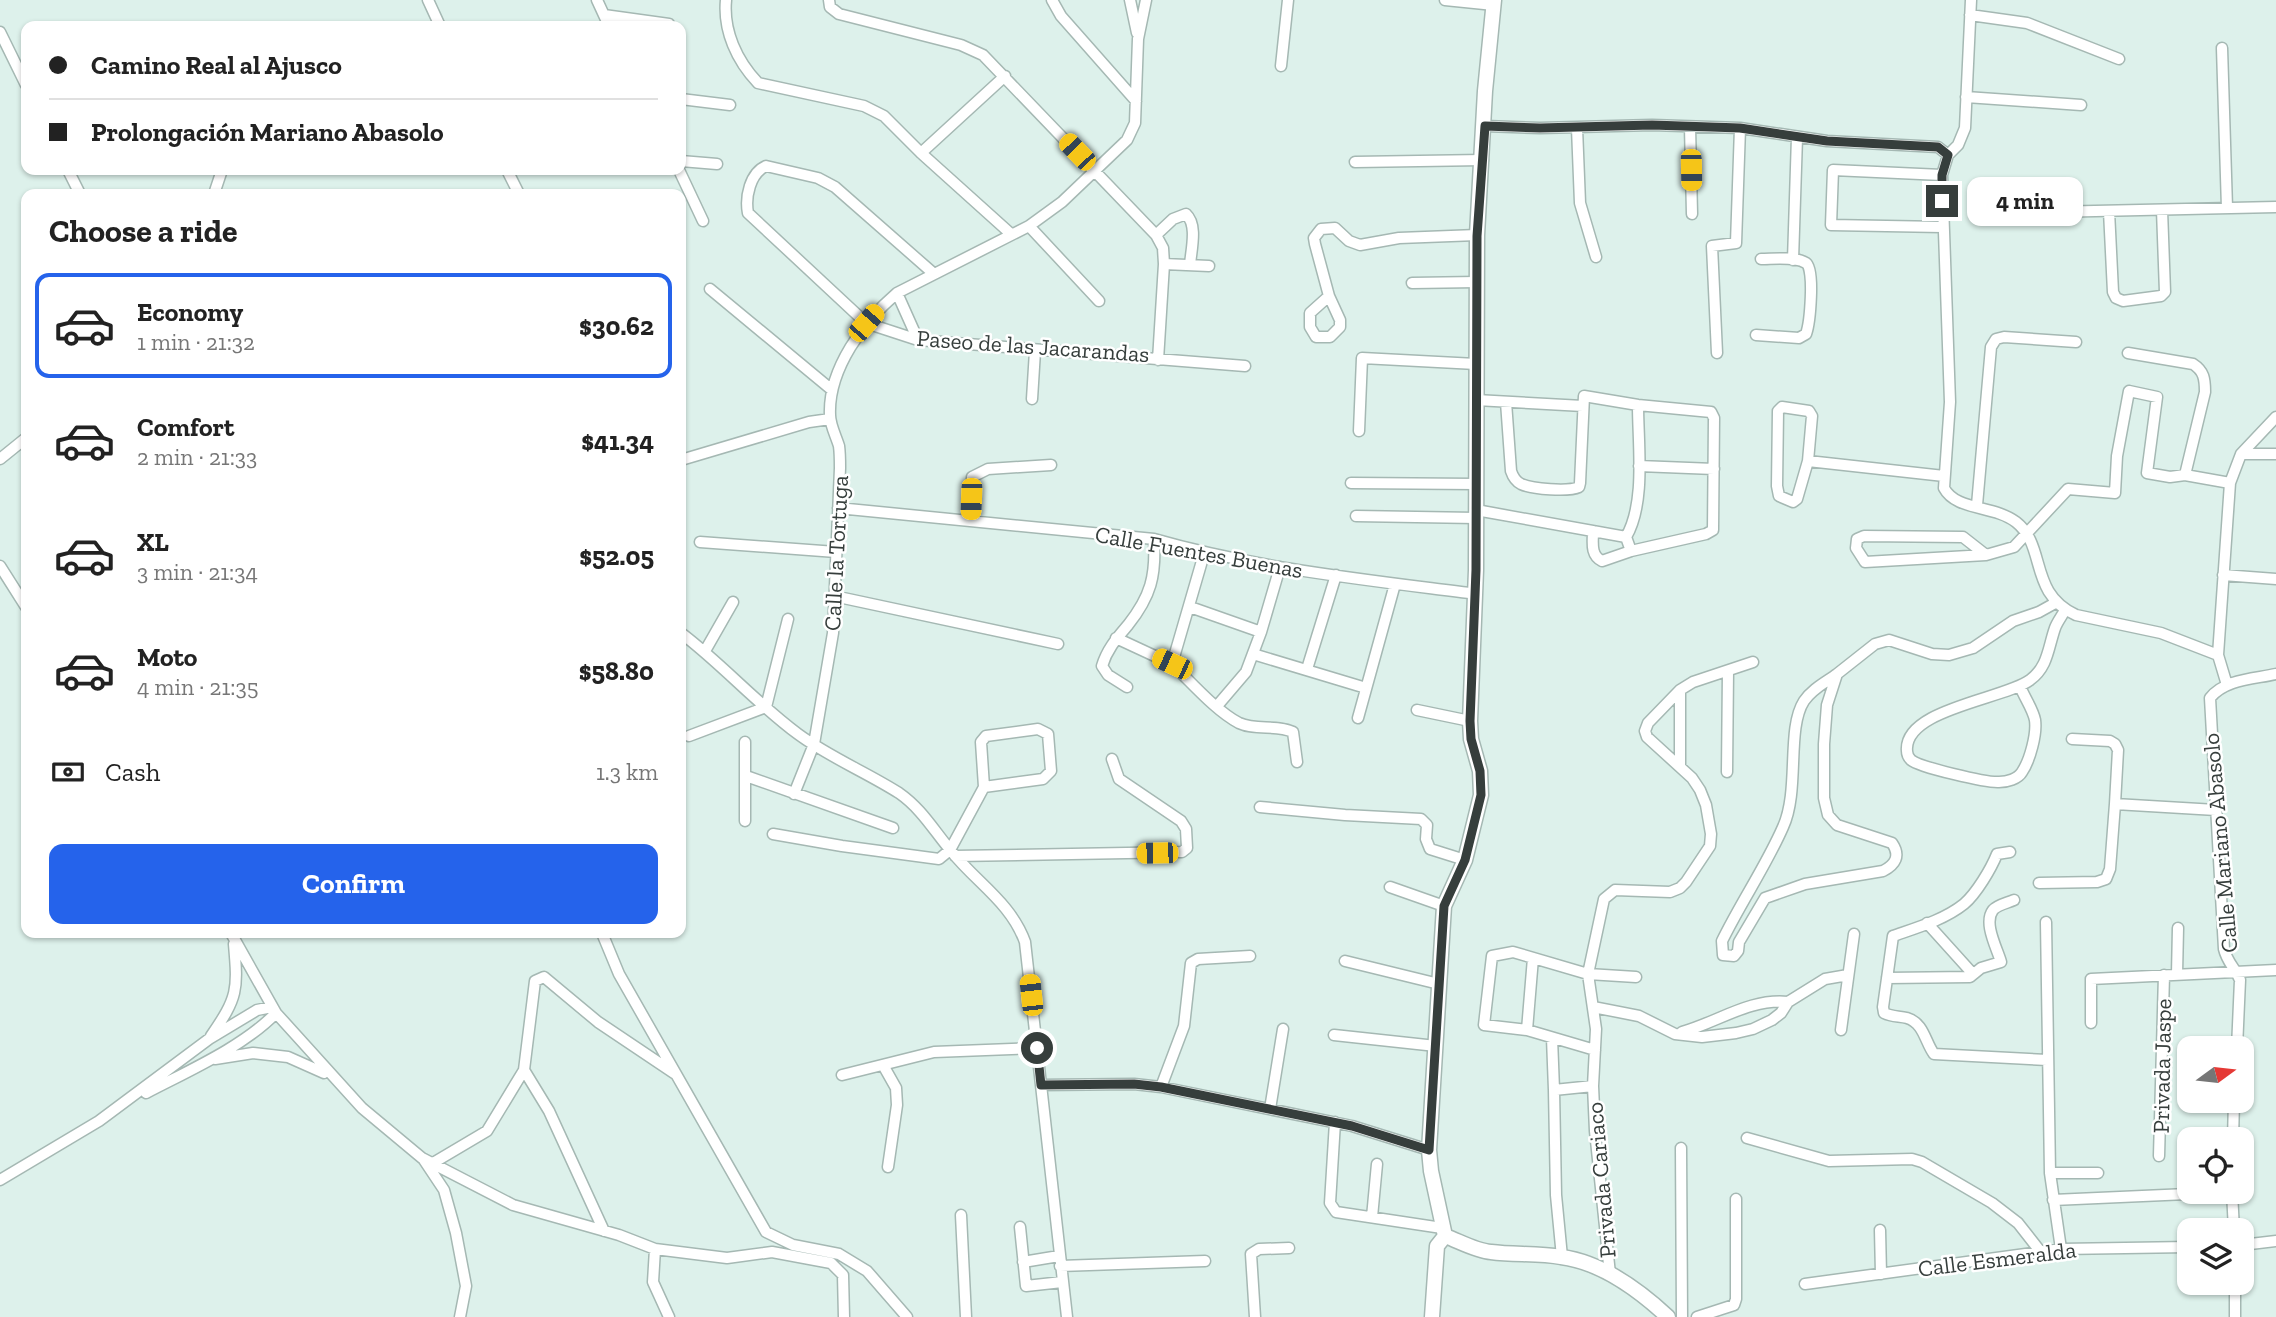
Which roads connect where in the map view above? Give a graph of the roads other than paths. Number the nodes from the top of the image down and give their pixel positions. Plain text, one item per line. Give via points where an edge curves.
1 (428, 0) edge
2 (597, 0) edge
3 (726, 0) edge
4 (829, 0) edge
5 (1052, 0) edge
6 (1130, 0) edge
7 (1146, 0) edge
8 (1288, 0) edge
9 (1445, 0) edge
10 (1970, 0) edge
11 (1494, 3) edge
12 (604, 15) junction
13 (1970, 15) junction
14 (438, 21) edge
15 (607, 21) edge
16 (647, 21) edge
17 (0, 32) edge
18 (1138, 39) junction
19 (2222, 48) dead end
20 (2119, 59) dead end
21 (1281, 66) dead end
22 (21, 75) edge
23 (1005, 76) junction
24 (1966, 97) junction
25 (686, 100) edge
26 (1136, 101) junction
27 (2081, 104) dead end
28 (730, 105) dead end
29 (1485, 126) junction
30 (1690, 127) junction
31 (1577, 128) junction
32 (1740, 128) junction
33 (1797, 137) junction
34 (921, 153) junction
35 (1948, 155) junction
36 (1483, 160) junction
37 (686, 162) edge
38 (1355, 162) dead end
39 (717, 164) dead end
40 (1096, 170) junction
41 (681, 175) edge
42 (1942, 175) junction
43 (2276, 207) edge
44 (2227, 208) junction
45 (2162, 210) junction
46 (2109, 211) junction
47 (2050, 212) dead end
48 (1692, 214) dead end
49 (703, 221) dead end
50 (1029, 226) junction
51 (1942, 227) junction
52 (1011, 234) junction
53 (1156, 235) junction
54 (1477, 236) junction
55 (1596, 257) dead end
56 (1761, 259) dead end
57 (1793, 260) junction
58 (1164, 264) junction
59 (1190, 265) junction
60 (1209, 266) dead end
61 (933, 273) junction
62 (1477, 282) junction
63 (1412, 283) dead end
64 (710, 289) dead end
65 (897, 293) junction
66 (1329, 296) dead end
67 (1099, 301) dead end
68 (866, 323) junction
69 (1756, 335) dead end
70 (918, 340) junction
71 (2076, 342) dead end
72 (1035, 351) junction
73 (1717, 353) dead end
74 (2128, 353) dead end
75 (1158, 360) junction
76 (1476, 364) junction
77 (1245, 366) dead end
78 (832, 390) junction
79 (1032, 399) dead end
80 (1476, 400) junction
81 (1506, 402) junction
82 (1638, 405) junction
83 (1584, 406) junction
84 (2276, 417) edge
85 (830, 419) junction
86 (1359, 431) dead end
87 (21, 442) edge
88 (2276, 453) edge
89 (2241, 454) junction
90 (0, 459) edge
91 (686, 459) edge
92 (1808, 461) junction
93 (1051, 465) dead end
94 (1639, 466) junction
95 (1714, 469) junction
96 (2185, 475) junction
97 (1944, 477) junction
98 (1351, 483) dead end
99 (2230, 483) junction
100 (1476, 484) junction
101 (1976, 505) junction
102 (838, 508) junction
103 (1476, 514) junction
104 (1356, 516) dead end
105 (970, 521) junction
106 (1593, 531) junction
107 (2026, 534) junction
108 (1626, 537) junction
109 (1154, 539) junction
110 (700, 542) dead end
111 (1631, 551) junction
112 (836, 552) junction
113 (1204, 554) junction
114 (1986, 555) junction
115 (0, 566) edge
116 (1280, 567) junction
117 (1336, 575) junction
118 (2223, 575) junction
119 (2276, 579) edge
120 (1395, 584) junction
121 (1476, 594) junction
122 (834, 596) junction
123 (21, 599) edge
124 (733, 602) dead end
125 (2061, 606) junction
126 (1190, 607) junction
127 (788, 619) dead end
128 (1261, 632) junction
129 (686, 637) edge
130 (1116, 638) junction
131 (1058, 645) dead end
132 (705, 651) junction
133 (1253, 654) junction
134 (2218, 655) junction
135 (1753, 662) dead end
136 (1172, 664) junction
137 (1307, 669) junction
138 (1728, 671) junction
139 (1837, 674) junction
140 (2276, 674) edge
141 (2227, 685) junction
142 (2020, 686) junction
143 (1127, 687) dead end
144 (1366, 688) junction
145 (1680, 690) junction
146 (1217, 706) junction
147 (766, 707) junction
148 (1417, 710) dead end
149 (1358, 719) dead end
150 (1470, 721) junction
151 (688, 736) dead end
152 (2073, 739) dead end
153 (746, 742) dead end
154 (814, 744) junction
155 (1112, 759) dead end
156 (1297, 762) dead end
157 (1679, 766) junction
158 (1727, 772) dead end
159 (746, 776) junction
160 (984, 788) junction
161 (794, 794) junction
162 (2115, 804) junction
163 (1261, 807) dead end
164 (2217, 810) junction
165 (745, 821) dead end
166 (893, 828) dead end
167 (773, 834) dead end
168 (2010, 852) dead end
169 (952, 853) junction
170 (1465, 860) junction
171 (2039, 883) dead end
172 (1390, 887) dead end
173 (2014, 900) dead end
174 (1444, 906) junction
175 (2046, 922) dead end
176 (1927, 923) junction
177 (2178, 928) dead end
178 (1854, 934) dead end
179 (232, 938) edge
180 (234, 938) edge
181 (604, 938) edge
182 (1250, 956) dead end
183 (1533, 958) junction
184 (1345, 961) dead end
185 (2276, 970) edge
186 (2237, 971) junction
187 (1588, 974) junction
188 (1973, 974) junction
189 (2177, 974) junction
190 (1849, 975) junction
191 (2164, 975) junction
192 (1636, 977) dead end
193 (1887, 978) junction
194 (1439, 984) junction
195 (1788, 1002) junction
196 (1593, 1007) junction
197 (274, 1010) junction
198 (2091, 1023) dead end
199 (1283, 1029) dead end
200 (1527, 1030) junction
201 (1841, 1030) dead end
202 (1675, 1034) junction
203 (1334, 1035) dead end
204 (2238, 1036) edge
205 (1552, 1038) junction
206 (209, 1039) junction
207 (1436, 1046) junction
208 (1037, 1048) junction
209 (1595, 1050) junction
210 (208, 1060) junction
211 (2048, 1060) junction
212 (883, 1065) junction
213 (524, 1070) junction
214 (676, 1074) junction
215 (330, 1075) junction
216 (842, 1075) dead end
217 (1041, 1085) junction
218 (1593, 1086) junction
219 (1161, 1087) junction
220 (1554, 1090) junction
221 (1270, 1109) junction
222 (113, 1111) junction
223 (1335, 1122) junction
224 (1747, 1138) dead end
225 (1681, 1148) dead end
226 (1429, 1150) junction
227 (2160, 1156) dead end
228 (427, 1160) junction
229 (1377, 1164) dead end
230 (888, 1167) dead end
231 (2050, 1172) junction
232 (2098, 1173) dead end
233 (0, 1180) edge
234 (2177, 1195) edge
235 (1736, 1199) dead end
236 (2053, 1200) junction
237 (961, 1215) dead end
238 (1372, 1217) junction
239 (1020, 1227) dead end
240 (1880, 1230) dead end
241 (604, 1231) junction
242 (1443, 1232) junction
243 (2276, 1241) edge
244 (2254, 1244) edge
245 (2177, 1247) edge
246 (655, 1248) junction
247 (1289, 1248) dead end
248 (2061, 1249) junction
249 (2040, 1251) junction
250 (1562, 1257) junction
251 (1060, 1261) junction
252 (1205, 1261) dead end
253 (1023, 1262) junction
254 (1610, 1274) junction
255 (1881, 1274) junction
256 (1062, 1282) junction
257 (1805, 1284) dead end
258 (2235, 1295) edge
259 (460, 1317) edge
260 (669, 1317) edge
261 (844, 1317) edge
262 (907, 1317) edge
263 (966, 1317) edge
264 (1067, 1317) edge
265 (1255, 1317) edge
266 (1432, 1317) edge
267 (1668, 1317) edge
268 (1682, 1317) edge
269 (1698, 1317) edge
270 (2235, 1317) edge

1 - 14 street
2 - 12 street
3 - 34 street via 728,32 758,83 864,106 884,116
4 - 23 street, Paseo de las Jacarandas via 839,14 961,45 983,55
5 - 26 street via 1060,16
6 - 18 street
7 - 18 street
8 - 21 street
9 - 11 street
10 - 13 street
11 - 29 street
12 - 15 street
12 - 16 street
13 - 20 street via 2027,23
13 - 24 street
17 - 22 street
18 - 26 street, Calle la Tortuga
19 - 44 street
23 - 34 street
23 - 40 street, Paseo de las Jacarandas
24 - 27 street
24 - 35 street via 1965,128
25 - 28 street
26 - 40 street, Calle la Tortuga via 1135,123 1127,140
29 - 31 street
29 - 36 street
30 - 31 street
30 - 32 street
30 - 48 street
31 - 55 street via 1580,202
32 - 33 street
32 - 73 street via 1736,243 1712,246
33 - 35 street via 1938,147
33 - 57 street
34 - 52 street
35 - 42 street
36 - 38 street
36 - 54 street
37 - 39 street
40 - 50 street, Calle la Tortuga
40 - 53 street, Paseo de las Jacarandas
41 - 49 street
42 - 51 street
42 - 51 street via 1833,170 1831,225
43 - 44 street
44 - 45 street
45 - 46 street
45 - 46 street via 2165,292 2123,300 2113,292
46 - 47 street
50 - 52 street, Calle la Tortuga
50 - 67 street
51 - 97 street via 1950,402
52 - 61 street, Calle la Tortuga
53 - 58 street, Paseo de las Jacarandas
53 - 59 street via 1172,219 1186,214 1192,226
54 - 62 street
54 - 66 street via 1399,238 1360,245 1349,242 1335,228 1321,229 1314,238
56 - 57 street
57 - 69 street via 1809,266 1811,277 1806,334 1799,338
58 - 59 street
58 - 75 street, Paseo de las Jacarandas
59 - 60 street
61 - 65 street, Calle la Tortuga
61 - 68 street via 835,187 785,170 759,169 748,195 748,213
62 - 63 street
62 - 76 street
64 - 78 street
65 - 68 street, Calle la Tortuga
65 - 70 street
68 - 70 street, Paseo de las Jacarandas
68 - 78 street, Calle la Tortuga
70 - 72 street, Paseo de las Jacarandas
71 - 101 street via 1996,339
72 - 75 street, Paseo de las Jacarandas
72 - 79 street
74 - 96 street via 2201,369 2205,392
75 - 77 street
76 - 80 street
76 - 86 street via 1362,358
78 - 85 street, Calle la Tortuga
80 - 81 street
80 - 100 street
81 - 83 street
81 - 83 street via 1513,477 1525,485 1569,491 1580,483
82 - 83 street via 1584,396
82 - 94 street
82 - 95 street via 1711,412
84 - 89 street
85 - 91 street
85 - 102 street, Calle la Tortuga via 841,468
87 - 90 street
88 - 89 street
89 - 99 street
92 - 92 street via 1812,415 1782,407 1778,411 1779,496 1797,499
92 - 97 street
93 - 105 street via 988,469 972,477
94 - 95 street
94 - 108 street via 1634,523
95 - 111 street via 1713,530
96 - 99 street
96 - 107 street via 2147,473 2157,397 2129,391 2115,493 2068,489
97 - 101 street via 1948,497
98 - 100 street
99 - 118 street
100 - 103 street
101 - 107 street via 2016,522
102 - 105 street, Calle Fuentes Buenas
102 - 112 street, Calle la Tortuga
103 - 104 street
103 - 106 street
103 - 121 street
105 - 109 street, Calle Fuentes Buenas
106 - 108 street
106 - 111 street via 1596,558 1602,561
107 - 114 street via 2014,547
107 - 125 street via 2048,592
108 - 111 street
109 - 113 street, Calle Fuentes Buenas
109 - 130 street via 1148,596
110 - 112 street
112 - 122 street, Calle la Tortuga
113 - 116 street, Calle Fuentes Buenas
113 - 126 street
114 - 114 street via 1865,562 1856,548 1857,539 1864,536 1964,537
115 - 123 street
116 - 117 street, Calle Fuentes Buenas
116 - 128 street
117 - 120 street, Calle Fuentes Buenas
117 - 137 street
118 - 119 street
118 - 134 street
120 - 121 street, Calle Fuentes Buenas
120 - 144 street
121 - 150 street
122 - 131 street
122 - 154 street, Calle la Tortuga via 833,633
124 - 132 street
125 - 134 street via 2076,615 2161,633
125 - 139 street via 2013,621 1973,648 1949,655 1889,640 1875,644
125 - 142 street via 2045,663
126 - 128 street
126 - 136 street
127 - 147 street
128 - 133 street
129 - 132 street
130 - 136 street
130 - 143 street via 1102,666
132 - 147 street
133 - 137 street
133 - 146 street via 1246,672
134 - 141 street
135 - 138 street
136 - 146 street
137 - 144 street
138 - 145 street
138 - 158 street
139 - 139 street via 1827,705 1824,744 1828,814 1837,825 1892,843 1896,859 1883,871 1805,884 1765,898 1738,951 1728,957 1723,955 1722,941 1784,826 1792,801 1800,709 1816,689
140 - 141 street
141 - 164 street, Calle Mariano Abasolo via 2210,698 2209,709
142 - 142 street via 1924,723 1913,730 1907,754 1925,767 1999,783 2015,779 2027,763 2035,729
144 - 149 street
145 - 157 street
145 - 157 street via 1645,731
146 - 156 street via 1252,727 1293,732
147 - 151 street
147 - 154 street
148 - 150 street
150 - 170 street via 1481,795
152 - 162 street via 2115,744
153 - 159 street
154 - 161 street, Calle la Tortuga
154 - 169 street via 901,795 924,814
155 - 169 street via 1119,779 1181,821 1187,848 1182,852
157 - 187 street, Privada Cariaco via 1700,789 1710,846 1686,882 1670,892 1609,893
159 - 161 street
159 - 165 street
160 - 160 street via 1044,779 1051,771 1048,734 1038,729 986,736 981,742
160 - 169 street
161 - 166 street
162 - 164 street
162 - 171 street via 2106,879
163 - 170 street via 1421,819 1427,825 1430,849
164 - 186 street, Calle Mariano Abasolo via 2224,949 2227,961
167 - 169 street via 939,859
168 - 176 street via 1997,854 1990,872 1964,904
169 - 208 street via 1004,904 1020,927
170 - 174 street
172 - 174 street
173 - 188 street via 1994,908 1990,916 2001,962
174 - 194 street
175 - 211 street
176 - 188 street
176 - 193 street via 1893,936
177 - 189 street
178 - 190 street
179 - 206 street via 237,983 229,1011
180 - 197 street
181 - 214 street via 619,974
182 - 219 street via 1191,963 1184,1026
183 - 187 street
183 - 200 street
183 - 200 street via 1513,952 1492,956 1484,1024
184 - 194 street
185 - 186 street
186 - 189 street
186 - 204 street, Calle Mariano Abasolo
187 - 192 street
187 - 196 street, Privada Cariaco
188 - 193 street
189 - 191 street
190 - 195 street via 1825,979
190 - 201 street
191 - 198 street via 2091,979
191 - 227 street, Privada Jaspe
193 - 211 street via 1884,1013 1919,1026 1934,1054
194 - 207 street
195 - 202 street via 1752,1004
195 - 202 street via 1781,1013 1753,1029 1702,1037
196 - 202 street via 1639,1016
196 - 209 street, Privada Cariaco
197 - 206 street via 257,1010
197 - 210 street via 264,1026
197 - 215 street
199 - 221 street
200 - 205 street
203 - 207 street
205 - 209 street
205 - 220 street
206 - 222 street
207 - 226 street
208 - 212 street via 934,1052
208 - 217 street
209 - 218 street, Privada Cariaco
210 - 215 street via 253,1053 288,1057
210 - 222 street
211 - 231 street
212 - 216 street
212 - 230 street via 896,1088 897,1105
213 - 214 street via 535,981 544,977 598,1022
213 - 228 street via 488,1131
213 - 241 street via 549,1111
214 - 262 street via 766,1232 793,1245 839,1254 867,1271
215 - 228 street via 362,1108
217 - 219 street
217 - 251 street
218 - 220 street, Privada Cariaco
218 - 254 street, Privada Cariaco
219 - 221 street
220 - 250 street, Privada Cariaco
221 - 223 street
222 - 233 street
223 - 226 street
223 - 238 street via 1330,1203 1336,1212
224 - 249 street via 1829,1161 1922,1162 1992,1203 2018,1223
225 - 268 street
226 - 242 street
228 - 241 street via 513,1205
228 - 259 street via 444,1190 456,1233 466,1286
229 - 238 street
231 - 232 street
231 - 236 street
234 - 236 street
235 - 269 street via 1736,1300 1734,1305
236 - 248 street
237 - 263 street
238 - 242 street
239 - 253 street
240 - 255 street
241 - 246 street
242 - 250 street via 1488,1252
242 - 266 street via 1437,1246
243 - 244 street
245 - 248 street, Calle Esmeralda
246 - 260 street via 653,1282
246 - 261 street via 727,1258 772,1252 831,1263 843,1275
247 - 265 street via 1259,1249 1251,1254
248 - 249 street, Calle Esmeralda
249 - 255 street, Calle Esmeralda
250 - 254 street
251 - 252 street
251 - 253 street
251 - 256 street
253 - 256 street via 1026,1286
254 - 267 street
255 - 257 street, Calle Esmeralda
256 - 264 street
258 - 270 street

